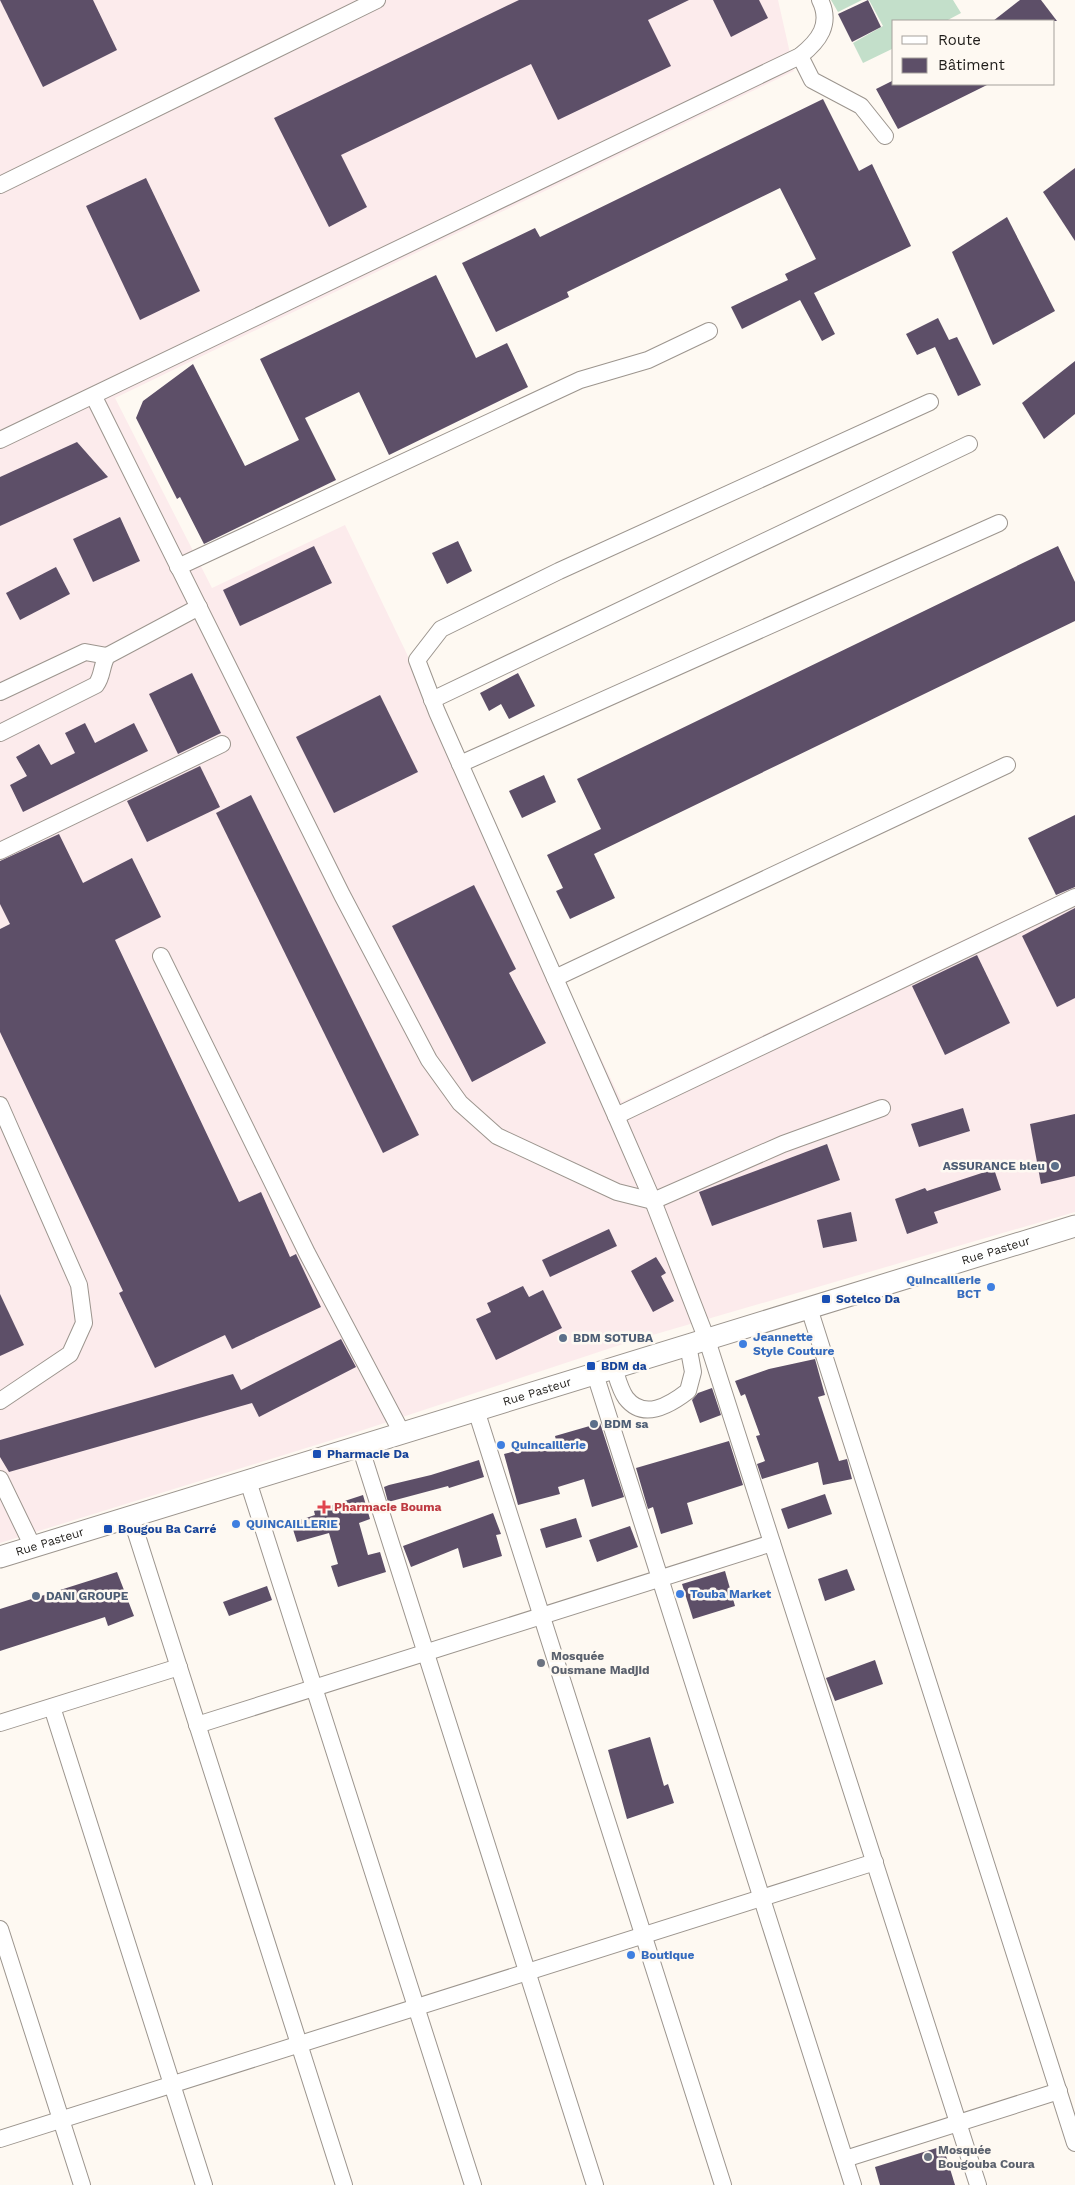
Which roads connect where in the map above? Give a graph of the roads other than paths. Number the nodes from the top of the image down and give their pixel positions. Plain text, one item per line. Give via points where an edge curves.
1 (377, 0) edge
2 (820, 0) edge
3 (800, 56) junction
4 (885, 136) dead end
5 (0, 185) edge
6 (709, 331) dead end
7 (94, 397) junction
8 (930, 402) dead end
9 (0, 440) edge
10 (969, 444) dead end
11 (999, 523) dead end
12 (178, 567) junction
13 (198, 607) junction
14 (107, 656) junction
15 (0, 692) edge
16 (432, 700) junction
17 (0, 733) edge
18 (222, 744) dead end
19 (460, 764) junction
20 (1007, 765) dead end
21 (0, 851) edge
22 (1075, 897) edge
23 (161, 956) dead end
24 (555, 978) junction
25 (0, 1105) edge
26 (882, 1108) dead end
27 (616, 1116) junction
28 (653, 1201) junction
29 (1075, 1226) edge
30 (809, 1308) junction
31 (697, 1342) junction
32 (604, 1371) junction
33 (0, 1401) edge
34 (476, 1410) junction
35 (402, 1433) junction
36 (360, 1446) junction
37 (0, 1479) edge
38 (248, 1481) junction
39 (131, 1517) junction
40 (772, 1543) junction
41 (33, 1547) junction
42 (0, 1557) edge
43 (660, 1578) junction
44 (542, 1616) junction
45 (426, 1653) junction
46 (179, 1666) junction
47 (314, 1688) junction
48 (52, 1707) junction
49 (0, 1724) edge
50 (197, 1725) junction
51 (875, 1862) junction
52 (762, 1898) junction
53 (0, 1929) edge
54 (644, 1935) junction
55 (528, 1972) junction
56 (416, 2007) junction
57 (299, 2044) junction
58 (172, 2085) junction
59 (1059, 2091) junction
60 (61, 2120) junction
61 (958, 2123) junction
62 (0, 2139) edge
63 (1075, 2143) edge
64 (845, 2159) junction
65 (82, 2185) edge
66 (204, 2185) edge
67 (344, 2185) edge
68 (473, 2185) edge
69 (596, 2185) edge
70 (723, 2185) edge
71 (853, 2185) edge
72 (978, 2185) edge

1 - 5 street
2 - 3 street via 825,10 823,30 815,44
3 - 4 street via 812,80 861,106
3 - 7 street
6 - 12 street via 648,360 580,380
7 - 9 street
7 - 12 street
8 - 16 street via 559,571 441,629 417,660
10 - 16 street
11 - 19 street
12 - 13 street
13 - 14 street
13 - 28 street via 342,895 429,1060 460,1103 497,1136 617,1192
14 - 15 street via 85,652
14 - 17 street via 96,685
16 - 19 street
18 - 21 street
19 - 24 street
20 - 24 street
22 - 27 street
23 - 35 street via 307,1252
24 - 27 street
25 - 33 street via 79,1285 84,1323 70,1354
26 - 28 street via 783,1144
27 - 28 street
28 - 31 street
29 - 30 main road, Rue Pasteur
30 - 31 main road, Rue Pasteur
30 - 59 street
31 - 32 main road, Rue Pasteur
31 - 32 street via 688,1391 652,1411 637,1409
31 - 40 street
32 - 34 main road, Rue Pasteur
32 - 43 street
34 - 35 main road, Rue Pasteur
34 - 44 street
35 - 36 main road, Rue Pasteur
36 - 38 main road, Rue Pasteur
36 - 45 street
37 - 41 street
38 - 39 main road, Rue Pasteur
38 - 47 street
39 - 41 main road, Rue Pasteur
39 - 46 street
40 - 43 street
40 - 51 street
41 - 42 main road, Rue Pasteur
43 - 44 street
43 - 52 street
44 - 45 street
44 - 54 street
45 - 47 street
45 - 55 street
46 - 48 street
46 - 50 street
47 - 50 street
47 - 56 street
48 - 49 street
48 - 58 street
50 - 57 street
51 - 52 street
51 - 61 street
52 - 54 street
52 - 64 street
53 - 60 street
54 - 55 street
54 - 70 street
55 - 56 street
55 - 69 street
56 - 57 street
56 - 68 street
57 - 58 street
57 - 67 street
58 - 60 street
58 - 66 street
59 - 61 street
59 - 63 street
60 - 62 street
60 - 65 street
61 - 64 street
61 - 72 street
64 - 71 street

